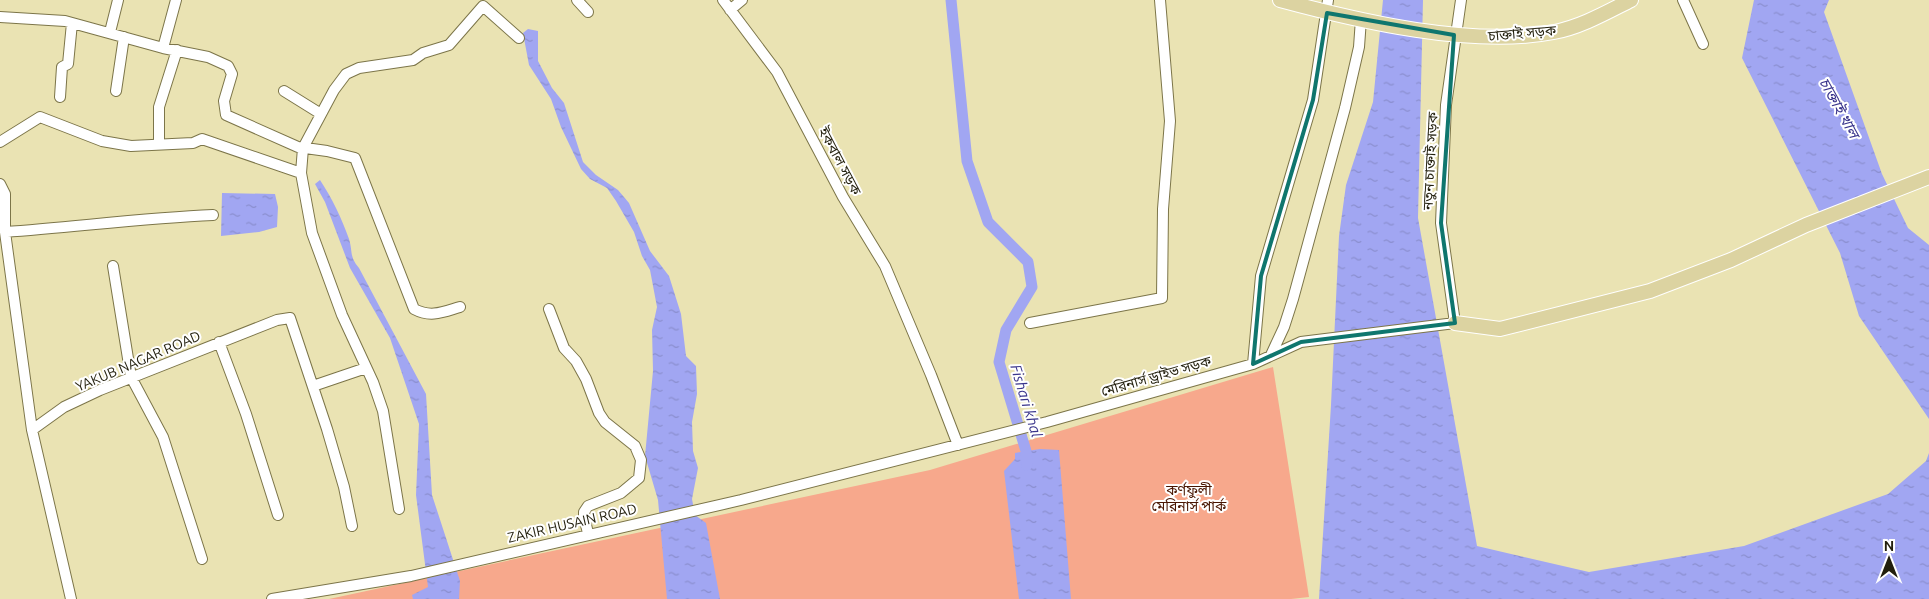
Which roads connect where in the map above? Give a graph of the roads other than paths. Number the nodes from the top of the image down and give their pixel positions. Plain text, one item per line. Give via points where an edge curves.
1 (118, 0) edge
2 (176, 0) edge
3 (577, 0) edge
4 (723, 0) edge
5 (742, 0) edge
6 (1160, 0) edge
7 (1280, 0) edge
8 (1461, 0) edge
9 (1631, 0) edge
10 (1682, 0) edge
11 (479, 3) edge
12 (1327, 6) edge
13 (730, 10) junction
14 (588, 12) dead end
15 (0, 17) edge
16 (1363, 20) junction
17 (72, 23) junction
18 (110, 32) junction
19 (1454, 35) junction
20 (124, 36) junction
21 (519, 38) dead end
22 (1703, 44) dead end
23 (164, 48) junction
24 (176, 50) junction
25 (116, 91) dead end
26 (284, 91) dead end
27 (60, 97) dead end
28 (321, 114) junction
29 (0, 142) edge
30 (159, 144) junction
31 (303, 148) junction
32 (301, 173) junction
33 (1928, 178) edge
34 (0, 184) edge
35 (213, 215) dead end
36 (5, 232) junction
37 (113, 266) dead end
38 (460, 307) dead end
39 (549, 309) dead end
40 (1030, 323) dead end
41 (1455, 323) junction
42 (218, 342) junction
43 (1271, 355) junction
44 (1253, 364) junction
45 (366, 368) junction
46 (131, 377) junction
47 (313, 386) junction
48 (32, 430) junction
49 (958, 445) junction
50 (399, 509) dead end
51 (278, 515) dead end
52 (352, 526) dead end
53 (588, 533) junction
54 (202, 559) dead end
55 (71, 599) edge
56 (272, 599) edge

1 - 18 street
2 - 23 street
3 - 14 street
4 - 13 street, ইকবাল সড়ক
5 - 13 street
6 - 40 street via 1170,121 1163,209 1162,298
7 - 12 main road
8 - 19 street, নতুন চাক্তাই সড়ক
9 - 19 main road, চাক্তাই সড়ক via 1596,18 1554,32 1507,37
10 - 22 street
11 - 21 street
11 - 28 street via 449,45 423,53 413,60 359,68 346,74
12 - 16 main road
12 - 44 street via 1313,100 1261,276
13 - 49 street, ইকবাল সড়ক via 777,72 843,197 884,266
15 - 17 street
16 - 19 main road, চাক্তাই সড়ক
16 - 43 street via 1345,108 1293,299
17 - 18 street
17 - 27 street via 68,64 62,67
18 - 20 street
19 - 41 street, নতুন চাক্তাই সড়ক via 1446,105 1441,223
20 - 23 street
20 - 25 street
23 - 24 street
24 - 30 street via 161,100
24 - 31 street via 208,57 228,66 232,74 224,101 226,116
26 - 28 street
28 - 31 street
29 - 30 street via 40,117 102,141 131,146
30 - 32 street via 193,144 202,138
31 - 32 street
31 - 38 street via 355,158 414,309 434,315
32 - 45 street via 312,233 342,315
33 - 41 main road via 1650,291 1500,329
34 - 36 street via 5,194
35 - 36 street
36 - 48 street
37 - 46 street
39 - 53 street via 564,348 586,379 599,413 635,446 642,460 639,478 621,493 588,506 584,517
41 - 43 street, মেরিনার্স ড্রাইভ সড়ক via 1301,342
42 - 46 street, YAKUB NAGAR ROAD
42 - 47 street, YAKUB NAGAR ROAD via 290,318
42 - 51 street via 246,414
43 - 44 street, মেরিনার্স ড্রাইভ সড়ক
44 - 49 street, মেরিনার্স ড্রাইভ সড়ক
45 - 47 street
45 - 50 street via 383,411
46 - 48 street, YAKUB NAGAR ROAD via 64,406
46 - 54 street via 164,437
47 - 52 street, YAKUB NAGAR ROAD
48 - 55 street
49 - 53 street, ZAKIR HUSAIN ROAD via 741,500
53 - 56 street, ZAKIR HUSAIN ROAD via 411,576

